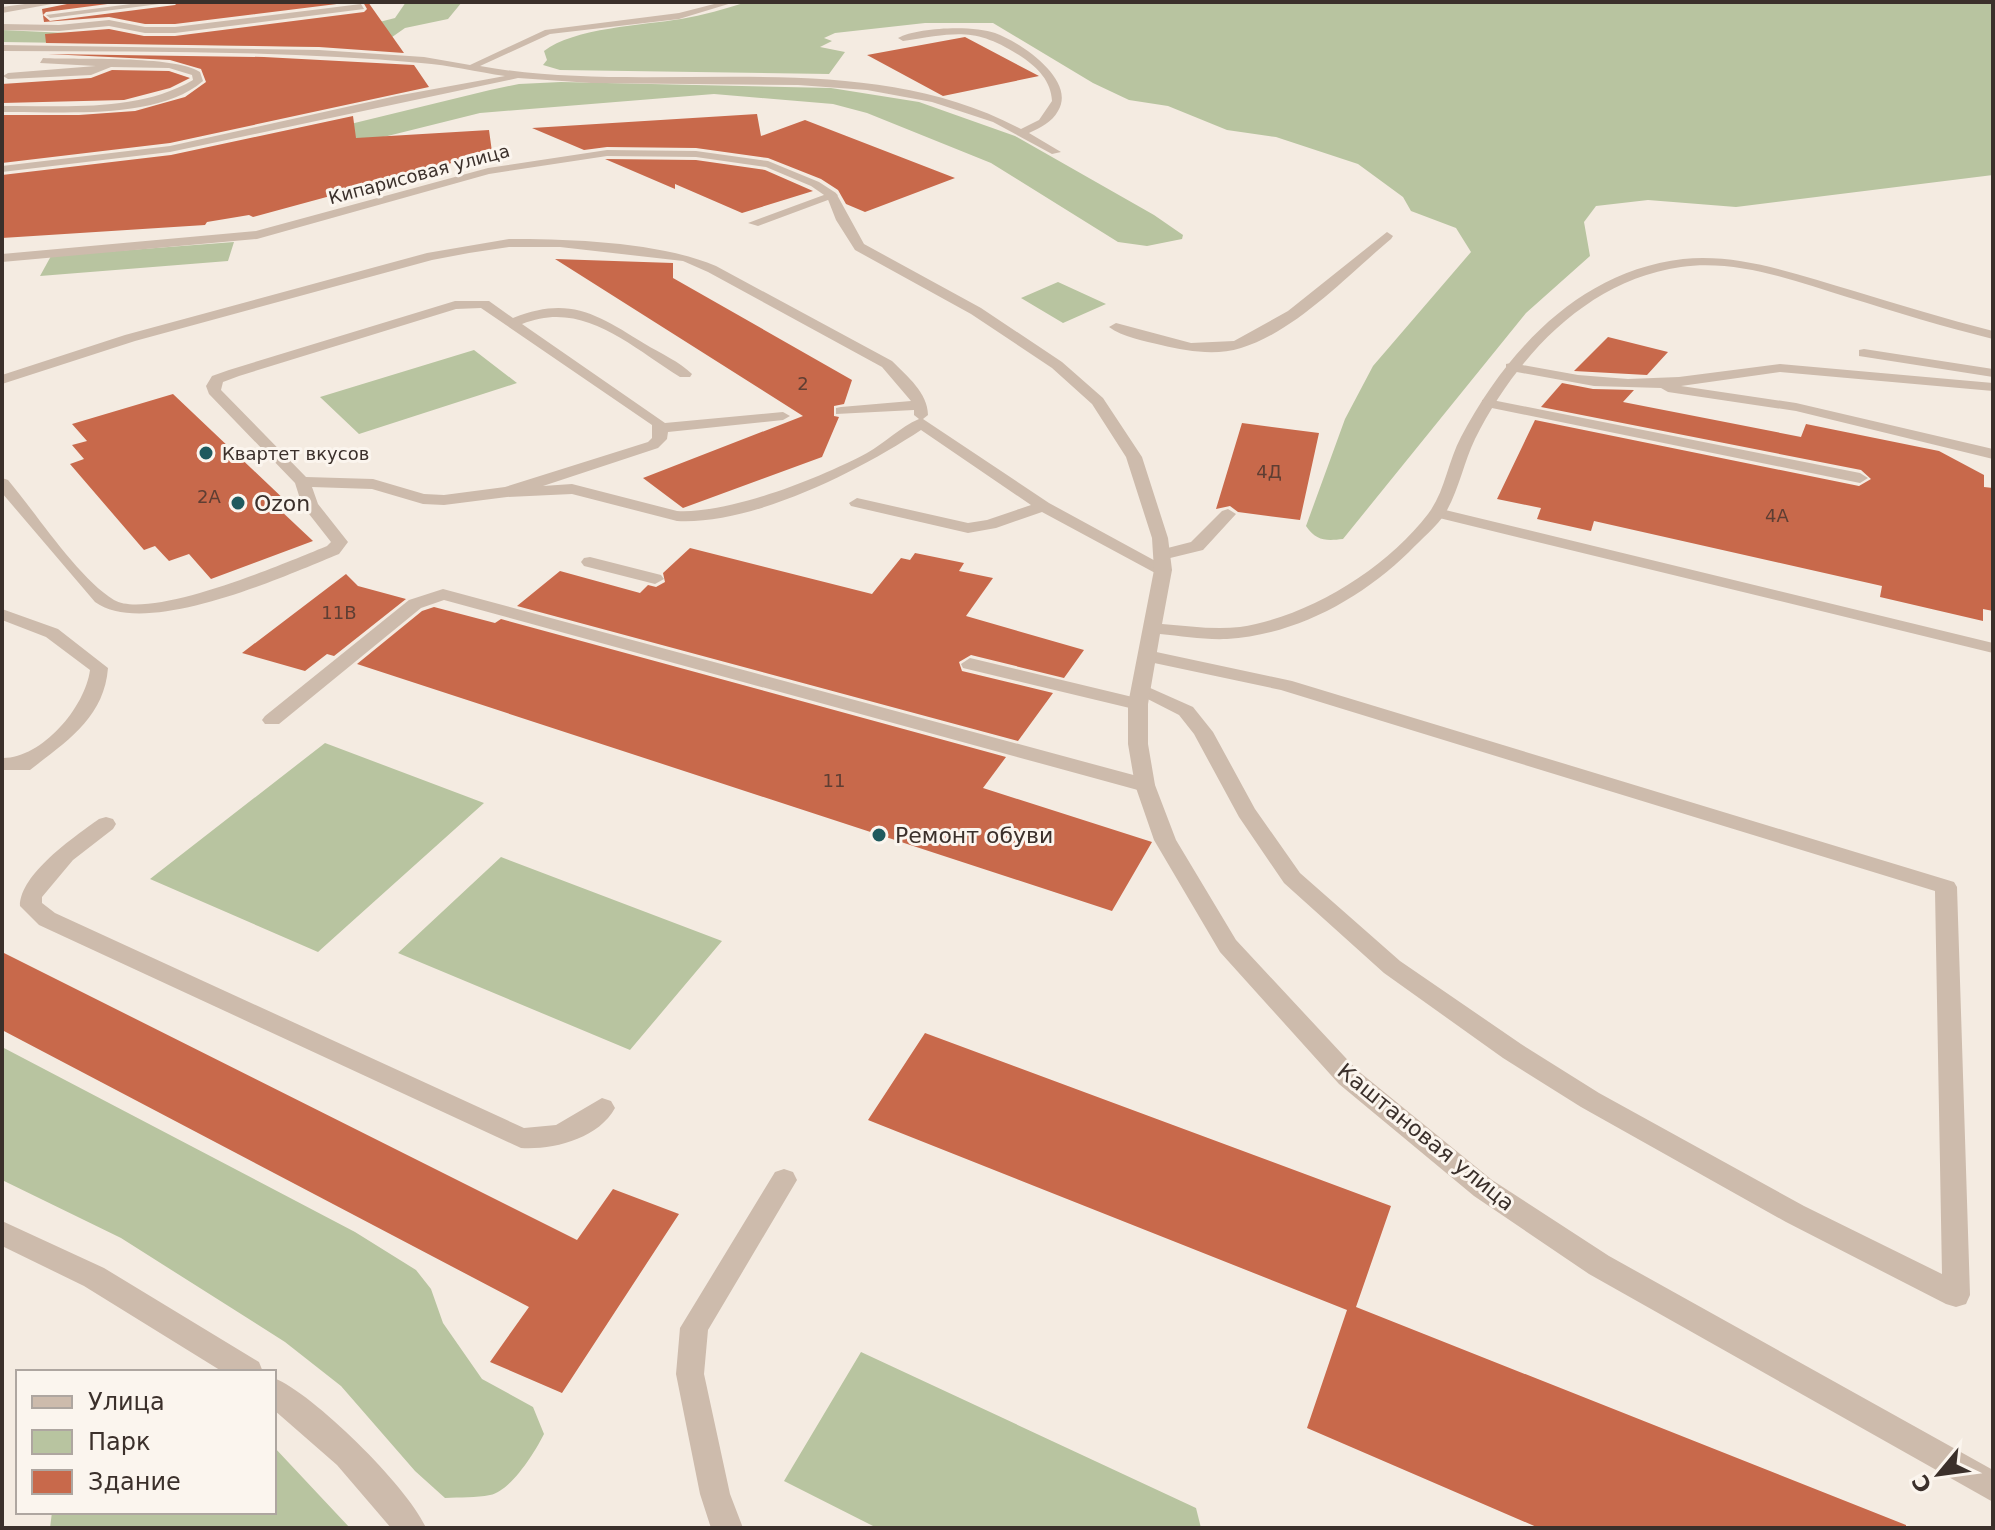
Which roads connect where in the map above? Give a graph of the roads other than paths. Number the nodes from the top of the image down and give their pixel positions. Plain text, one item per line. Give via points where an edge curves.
1 (59, 2) edge
2 (171, 2) edge
3 (731, 2) edge
4 (361, 7) dead end
5 (2, 10) edge
6 (2, 18) edge
7 (155, 18) dead end
8 (109, 23) junction
9 (2, 27) edge
10 (903, 38) dead end
11 (2, 48) edge
12 (2, 59) edge
13 (110, 64) junction
14 (471, 66) junction
15 (8, 76) dead end
16 (525, 76) junction
17 (2, 109) edge
18 (1025, 131) junction
19 (1056, 152) dead end
20 (2, 169) edge
21 (832, 195) junction
22 (754, 223) dead end
23 (1387, 236) dead end
24 (2, 258) edge
25 (513, 323) junction
26 (1116, 327) dead end
27 (1993, 335) edge
28 (1864, 353) dead end
29 (1511, 367) junction
30 (1993, 373) edge
31 (685, 374) dead end
32 (2, 380) edge
33 (1647, 384) junction
34 (1993, 387) edge
35 (1487, 403) junction
36 (921, 405) junction
37 (841, 411) dead end
38 (783, 416) dead end
39 (921, 423) junction
40 (661, 428) junction
41 (1993, 454) edge
42 (1860, 478) dead end
43 (302, 482) junction
44 (2, 483) edge
45 (507, 492) junction
46 (857, 503) dead end
47 (1043, 506) junction
48 (1437, 513) junction
49 (1228, 514) dead end
50 (590, 562) dead end
51 (1162, 562) junction
52 (655, 579) dead end
53 (2, 614) edge
54 (1150, 628) junction
55 (1993, 648) edge
56 (1147, 656) junction
57 (970, 664) dead end
58 (1139, 697) junction
59 (272, 720) dead end
60 (2, 764) edge
61 (1145, 785) junction
62 (106, 824) dead end
63 (602, 1108) dead end
64 (784, 1180) dead end
65 (2, 1233) edge
66 (246, 1370) edge
67 (276, 1394) edge
68 (1993, 1487) edge
69 (410, 1528) edge
70 (727, 1528) edge

1 - 5 street
2 - 6 street
3 - 14 street via 674,17 546,32
4 - 8 street via 175,30
7 - 8 street
8 - 9 street
10 - 18 street via 950,32 992,35 1038,64 1050,74 1056,106 1041,125
11 - 14 street via 303,52
12 - 13 street
13 - 15 street via 91,72
13 - 17 street via 175,66 193,70 198,81 167,97 143,101
14 - 16 street
16 - 18 street via 825,84 937,102
16 - 20 street via 170,149
18 - 19 street
21 - 22 street
21 - 24 street, Кипарисовая улица via 768,164 696,154 607,153 488,171 257,235
21 - 51 street, Каштановая улица via 859,247 976,311 1057,365 1098,401 1134,457 1160,538
23 - 26 street via 1277,324 1240,344 1184,346
25 - 31 street via 553,308 575,311
25 - 40 street
25 - 43 street via 484,304 455,305 217,379 214,391
27 - 29 street via 1767,271 1680,263 1637,275 1557,318
28 - 30 street
29 - 33 street via 1573,380
29 - 35 street
32 - 36 street via 130,338 431,256 509,243 560,243 686,258 712,269 887,364
33 - 34 street via 1780,368
33 - 41 street via 1796,407
35 - 42 street
35 - 48 street
36 - 37 street
36 - 39 street
38 - 40 street
39 - 45 street via 872,456 764,502 695,517 572,489
39 - 47 street
40 - 45 street via 653,445
43 - 44 street via 310,505 340,542 333,550 240,586 146,610 112,606
43 - 45 street via 373,484 423,499
46 - 47 street via 968,528
47 - 51 street
48 - 54 street via 1374,575 1326,607 1237,632
48 - 55 street
49 - 51 street via 1200,544
50 - 52 street
51 - 54 street, Каштановая улица
53 - 60 street via 52,633 99,668 97,688 74,726 23,765
54 - 56 street, Каштановая улица
56 - 58 street, Каштановая улица
56 - 58 street via 1285,685 1946,887 1956,1295 1795,1214 1590,1100 1392,967 1292,878 1186,711
57 - 58 street
58 - 61 street, Каштановая улица via 1138,744
59 - 61 street via 415,604 443,594
61 - 68 street, Каштановая улица via 1165,840 1228,946 1348,1077 1483,1188 1599,1265
62 - 63 street via 65,855 31,895 31,906 47,919 521,1138 545,1140 570,1133
64 - 70 street via 694,1328 690,1374
65 - 66 street via 94,1277
67 - 69 street via 388,1497

